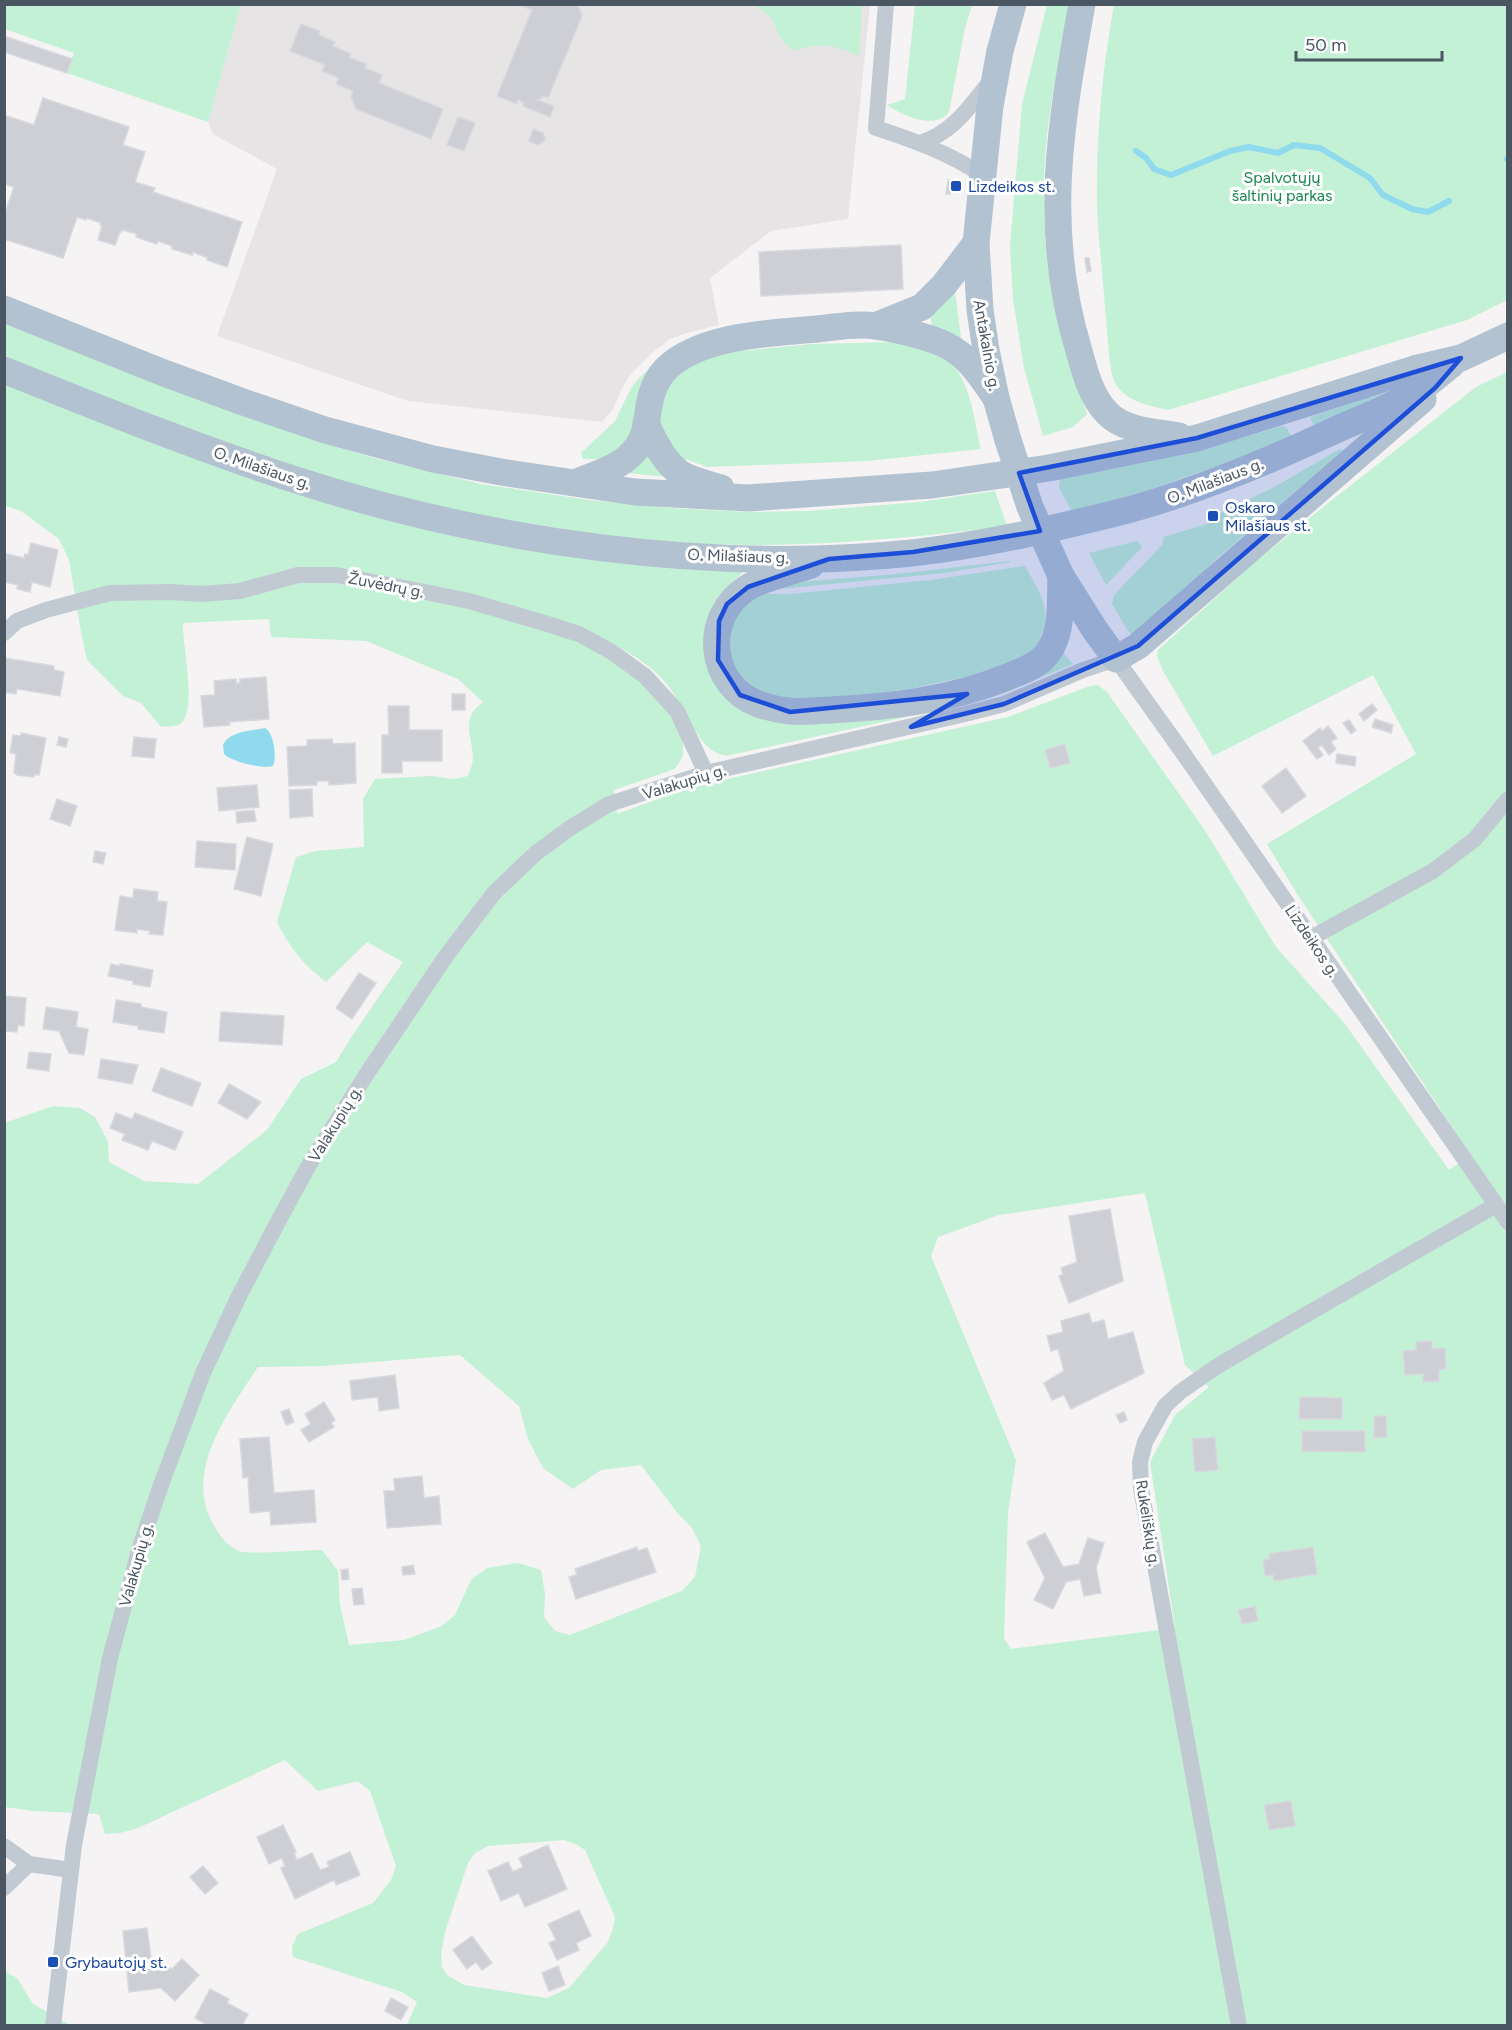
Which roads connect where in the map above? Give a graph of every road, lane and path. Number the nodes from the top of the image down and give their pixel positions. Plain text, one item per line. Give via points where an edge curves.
1 (886, 4) edge
2 (1013, 4) edge
3 (1082, 4) edge
4 (995, 74) junction
5 (920, 142) junction
6 (982, 175) junction
7 (976, 243) junction
8 (4, 309) edge
9 (874, 326) junction
10 (1508, 336) edge
11 (1461, 358) junction
12 (4, 370) edge
13 (996, 398) junction
14 (646, 423) junction
15 (1197, 438) junction
16 (573, 483) junction
17 (748, 498) junction
18 (829, 559) junction
19 (1061, 576) junction
20 (4, 633) edge
21 (1116, 659) junction
22 (981, 688) junction
23 (911, 727) junction
24 (706, 773) junction
25 (1508, 799) edge
26 (1311, 938) junction
27 (1496, 1205) junction
28 (1508, 1222) edge
29 (4, 1846) edge
30 (29, 1864) junction
31 (71, 1870) junction
32 (4, 1888) edge
33 (53, 2025) edge
34 (1239, 2025) edge

1 - 5 street via 876,128
2 - 4 main road, Antakalnio g.
3 - 15 main road via 1065,98 1057,190 1059,246 1075,338 1089,384 1108,415 1128,426
4 - 5 street via 963,116 932,139
4 - 6 main road, Antakalnio g.
5 - 6 street via 964,162
6 - 7 main road, Antakalnio g.
7 - 9 main road via 922,307
7 - 13 main road, Antakalnio g. via 980,310
8 - 16 main road, O. Milašiaus g. via 164,373 325,430 433,459
9 - 13 main road via 935,340 952,349 972,363
9 - 14 main road via 783,332 707,346 665,370 655,384
10 - 11 main road, O. Milašiaus g.
11 - 15 main road, O. Milašiaus g. via 1414,369
11 - 18 main road, O. Milašiaus g. via 1416,392 1376,411 1254,467 1156,502 1080,523 998,539
11 - 21 main road via 1435,388 1138,646
12 - 18 main road, O. Milašiaus g. via 234,460 391,508 455,523 637,551
13 - 19 main road, Antakalnio g., bridge via 1030,507
14 - 16 main road via 629,457 615,468
14 - 17 main road via 653,440 681,474
15 - 17 main road, O. Milašiaus g. via 1049,468 932,485
16 - 17 main road, O. Milašiaus g. via 635,492
18 - 22 main road via 748,587 727,604 719,621 718,660 740,695 790,712 864,708
19 - 21 main road, Antakalnio g.
19 - 22 main road via 1054,642 1040,661
20 - 24 street, Žuvėdrų g. via 17,621 46,610 110,593 240,591 298,575 336,575 400,587 469,601 541,622 579,634 612,652 645,675 677,711
21 - 23 street, Valakupių g. via 1083,669 1004,704
21 - 26 street, Lizdeikos g.
22 - 23 street
23 - 24 street, Valakupių g.
24 - 31 street, Valakupių g. via 609,804 536,853 494,894 439,965 310,1163 203,1373 140,1547 110,1658
25 - 26 street via 1475,839 1433,871
26 - 27 street, Lizdeikos g.
27 - 28 street, Lizdeikos g.
27 - 34 street, Rukeliškių g. via 1179,1392 1165,1406 1145,1442 1140,1462 1141,1489
29 - 30 street
30 - 31 street
30 - 32 street
31 - 33 street, Valakupių g.

